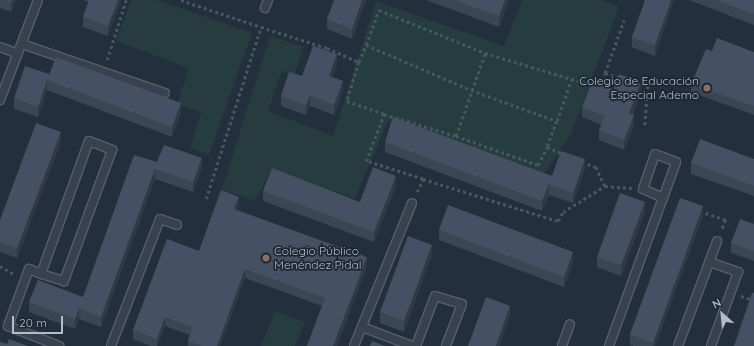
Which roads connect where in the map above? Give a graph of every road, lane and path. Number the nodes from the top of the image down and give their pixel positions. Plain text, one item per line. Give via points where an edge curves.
1 (38, 0) edge
2 (126, 0) edge
3 (181, 0) edge
4 (624, 20) dead end
5 (261, 27) junction
6 (22, 44) junction
7 (366, 45) junction
8 (0, 47) edge
9 (485, 53) junction
10 (18, 54) junction
11 (359, 62) junction
12 (106, 63) dead end
13 (605, 73) junction
14 (571, 80) junction
15 (626, 80) edge
16 (634, 82) edge
17 (471, 90) junction
18 (165, 94) dead end
19 (0, 100) edge
20 (384, 114) junction
21 (557, 121) junction
22 (645, 127) dead end
23 (456, 136) junction
24 (546, 147) junction
25 (568, 156) edge
26 (575, 159) edge
27 (423, 179) junction
28 (604, 186) junction
29 (643, 189) junction
30 (663, 198) junction
31 (206, 199) dead end
32 (412, 203) joint
33 (698, 210) edge
34 (177, 225) dead end
35 (717, 241) joint
36 (709, 262) junction
37 (41, 274) junction
38 (570, 324) dead end
39 (362, 327) junction
40 (59, 346) edge
41 (111, 346) edge
42 (354, 346) edge
43 (412, 346) edge
44 (416, 346) edge
45 (446, 346) edge
46 (562, 346) edge
47 (609, 346) edge
48 (678, 346) edge
49 (711, 346) edge

1 - 6 lane
2 - 12 path
3 - 5 path
4 - 13 path
5 - 11 path via 327,48
5 - 31 path
6 - 10 lane
6 - 18 lane
7 - 9 path via 379,10
7 - 11 path
7 - 17 path
8 - 10 lane
9 - 14 path
9 - 17 path
10 - 19 lane
11 - 20 path via 347,101
13 - 14 path via 599,87
13 - 15 path
14 - 21 path
16 - 22 path via 648,86
17 - 21 path
17 - 23 path
20 - 23 path
20 - 27 path via 366,161
21 - 24 path
23 - 24 path via 538,165
24 - 25 path
26 - 28 path via 596,167
27 - 28 path via 558,221 563,212
27 - 32 path
28 - 29 path
29 - 30 lane
29 - 30 lane via 655,154 676,162
30 - 47 lane
32 - 39 lane
33 - 35 path via 726,220
34 - 41 lane via 160,219
35 - 36 lane
36 - 48 lane
36 - 49 lane via 738,272
37 - 37 lane via 64,281 112,150 89,141
37 - 40 lane via 29,269 8,326
38 - 46 lane
39 - 42 lane
39 - 43 lane
44 - 45 lane via 435,296 462,304

